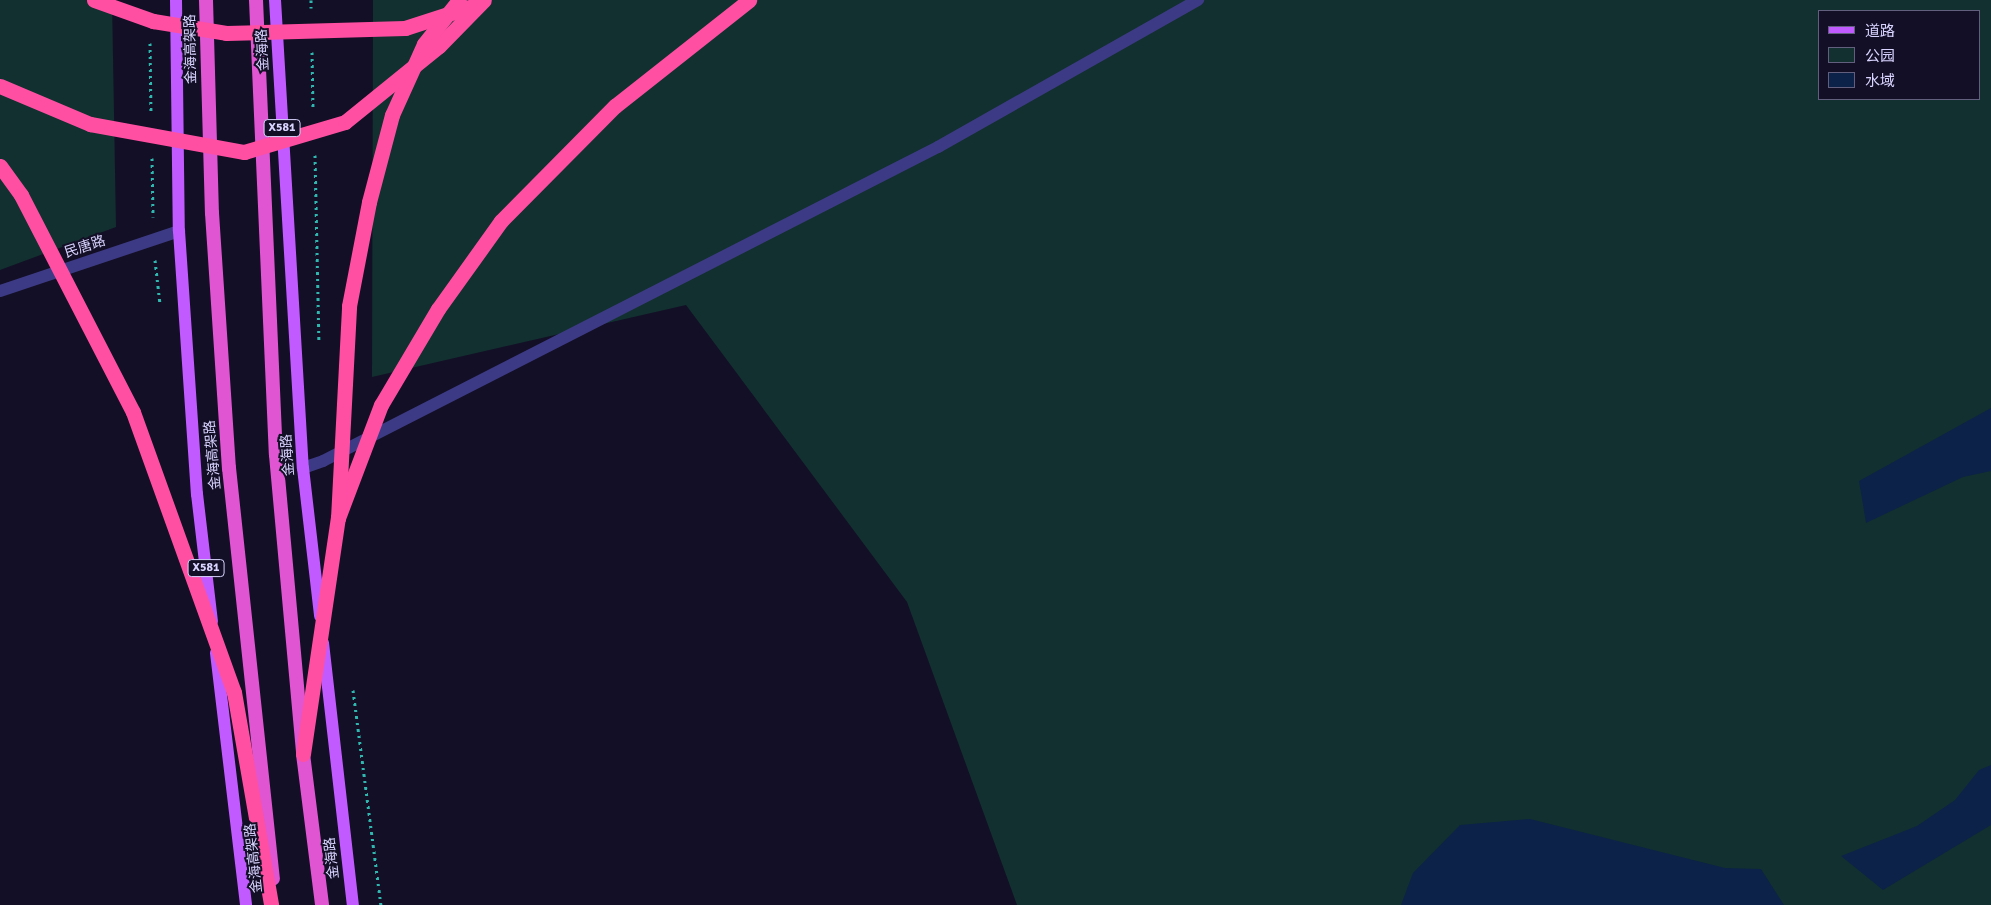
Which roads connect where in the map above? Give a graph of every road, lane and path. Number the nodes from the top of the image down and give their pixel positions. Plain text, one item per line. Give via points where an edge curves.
1 (94, 0) edge
2 (176, 0) edge
3 (206, 0) edge
4 (256, 0) edge
5 (275, 0) edge
6 (459, 0) edge
7 (484, 0) edge
8 (490, 0) edge
9 (749, 0) edge
10 (1198, 0) edge
11 (0, 86) edge
12 (0, 166) edge
13 (0, 181) edge
14 (21, 195) junction
15 (179, 231) junction
16 (0, 291) edge
17 (303, 468) junction
18 (338, 518) junction
19 (303, 754) junction
20 (246, 905) edge
21 (271, 905) edge
22 (276, 905) edge
23 (322, 905) edge
24 (353, 905) edge

1 - 8 highway, bridge via 153,21 226,33 405,28
2 - 15 main road, X581
3 - 22 highway, 金海高架路, bridge via 212,213 229,468
4 - 19 highway, bridge via 276,455
5 - 17 main road, 金海路 / X581
6 - 18 highway, bridge via 424,44 392,115 369,202 349,306
7 - 11 highway, bridge via 439,46 345,122 244,152 90,124
9 - 18 highway, bridge via 615,106 500,220 438,309 380,405
10 - 17 street via 938,147 323,462
12 - 14 highway
13 - 14 highway
14 - 21 highway, bridge via 133,412 234,692
15 - 16 street, 民唐路
15 - 20 main road, X581 via 197,494
17 - 24 main road, 金海路 / X581
18 - 19 highway, bridge
19 - 23 highway

